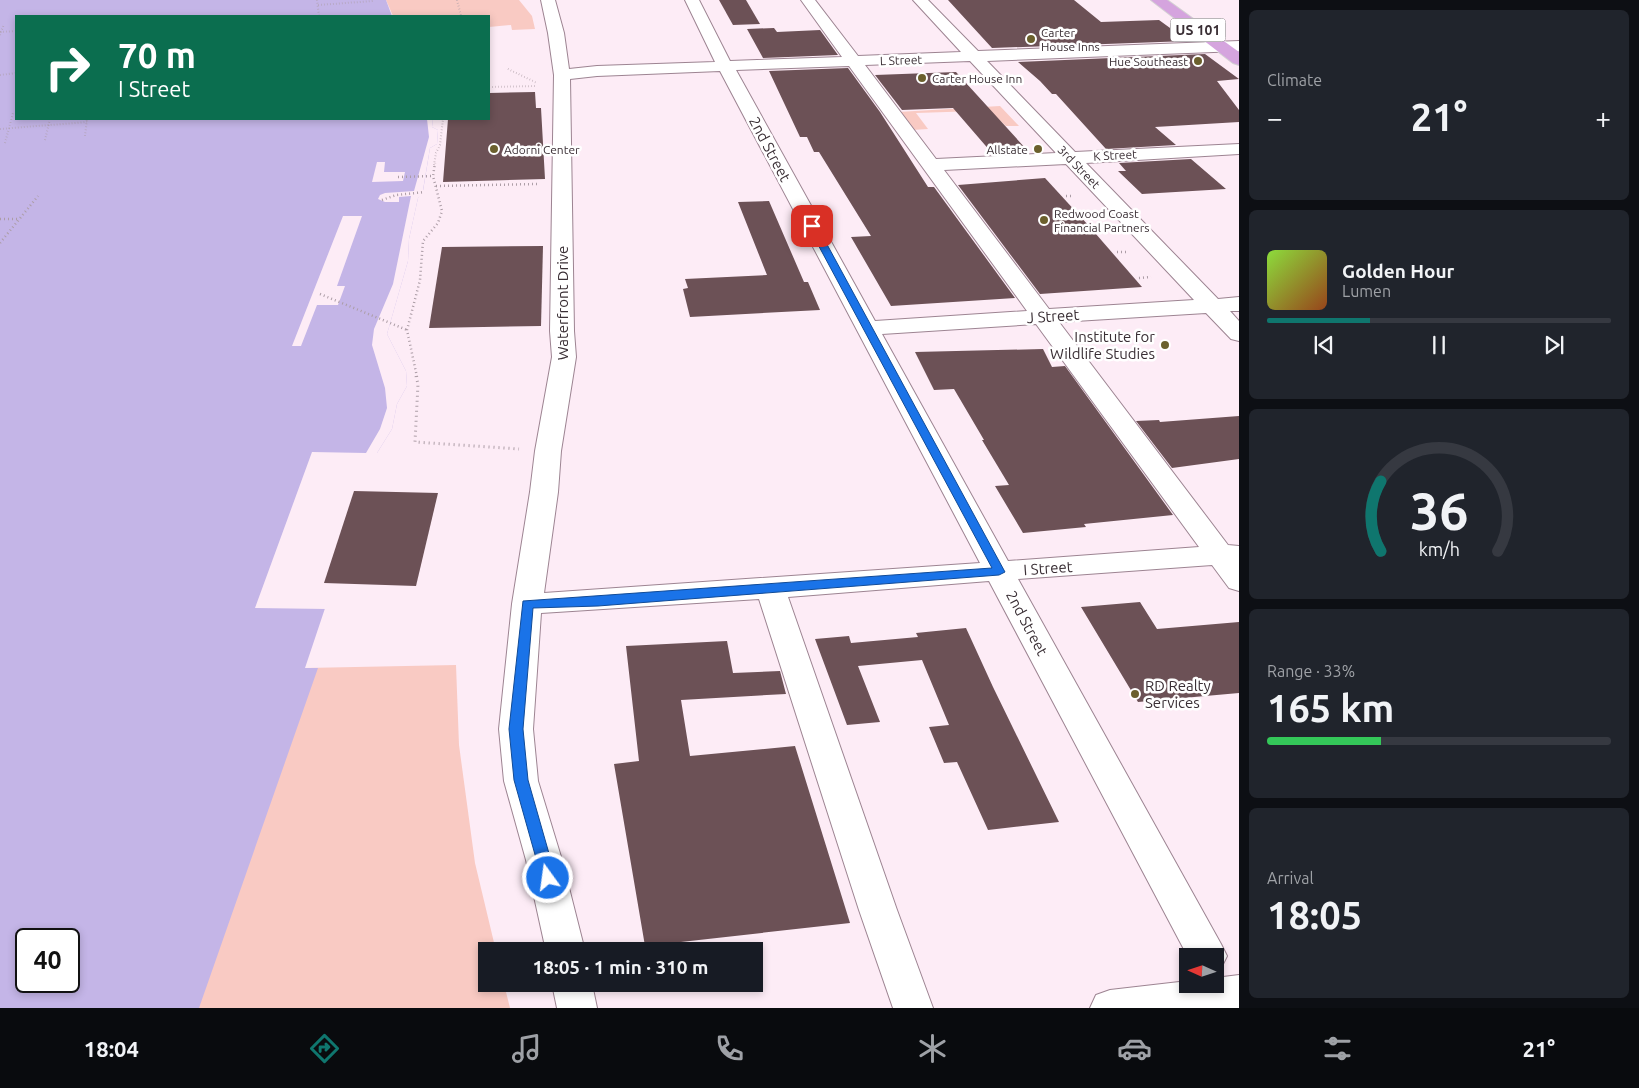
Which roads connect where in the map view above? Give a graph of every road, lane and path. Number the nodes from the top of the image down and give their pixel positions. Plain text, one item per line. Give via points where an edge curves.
1 (317, 0) edge
2 (457, 0) edge
3 (548, 0) edge
4 (692, 0) edge
5 (808, 0) edge
6 (920, 0) edge
7 (1158, 0) edge
8 (373, 1) edge
9 (318, 5) junction
10 (319, 15) edge
11 (462, 15) edge
12 (4, 24) dead end
13 (15, 31) edge
14 (0, 33) edge
15 (1239, 46) edge
16 (1222, 47) junction
17 (975, 58) junction
18 (1239, 60) edge
19 (853, 62) junction
20 (725, 66) junction
21 (508, 69) dead end
22 (15, 73) edge
23 (0, 74) edge
24 (562, 74) junction
25 (490, 87) edge
26 (13, 113) dead end
27 (50, 120) edge
28 (87, 120) edge
29 (443, 120) edge
30 (48, 125) junction
31 (9, 128) junction
32 (0, 129) edge
33 (85, 136) dead end
34 (45, 140) dead end
35 (5, 143) dead end
36 (1239, 149) edge
37 (1070, 158) junction
38 (931, 165) junction
39 (433, 176) junction
40 (398, 177) dead end
41 (539, 184) dead end
42 (436, 186) junction
43 (425, 192) dead end
44 (38, 196) dead end
45 (382, 200) dead end
46 (0, 219) edge
47 (20, 219) junction
48 (0, 243) edge
49 (320, 294) dead end
50 (1239, 304) edge
51 (1212, 306) junction
52 (1043, 317) junction
53 (868, 328) junction
54 (407, 330) junction
55 (1239, 334) edge
56 (548, 451) junction
57 (1230, 554) edge
58 (999, 572) junction
59 (1239, 581) edge
60 (770, 588) junction
61 (528, 604) junction
62 (563, 942) edge
63 (1203, 948) edge
64 (574, 992) edge
65 (1229, 992) edge
66 (577, 1008) edge
67 (913, 1008) edge
68 (1110, 1008) edge

1 - 9 path
2 - 11 path
3 - 24 street, Waterfront Drive
4 - 20 street, 2nd Street
5 - 19 street
6 - 17 street, 3rd Street
7 - 16 highway, US 101
8 - 9 path
9 - 10 path
12 - 14 path
13 - 14 path
15 - 16 street, L Street
16 - 17 street, L Street
16 - 18 highway, US 101
17 - 19 street, L Street
17 - 37 street, 3rd Street
19 - 20 street, L Street
19 - 38 street
20 - 24 street, L Street
20 - 53 street, 2nd Street
21 - 25 path via 542,86
22 - 23 path
24 - 56 street, Waterfront Drive via 564,357
26 - 31 path
27 - 30 path
28 - 30 path
28 - 33 path
29 - 39 path
30 - 31 path
30 - 34 path
31 - 32 path
31 - 35 path
36 - 37 street, K Street
37 - 38 street, K Street
37 - 51 street, 3rd Street
38 - 52 street
39 - 40 path
39 - 42 path
41 - 42 path
42 - 54 path via 442,211 424,241 420,280
43 - 45 path
44 - 47 path
46 - 47 path
47 - 48 path
49 - 54 path
50 - 51 street, J Street
51 - 52 street, J Street
51 - 55 street, 3rd Street
52 - 53 street, J Street
52 - 57 street
53 - 58 street, 2nd Street
54 - 56 path via 418,384 415,442
56 - 61 street, Waterfront Drive
57 - 58 street, I Street
57 - 59 street
58 - 60 street, I Street
58 - 63 street, 2nd Street
60 - 61 street, I Street via 598,602
60 - 67 street
61 - 62 street, Waterfront Drive via 516,729 521,780
64 - 66 street
65 - 68 street

